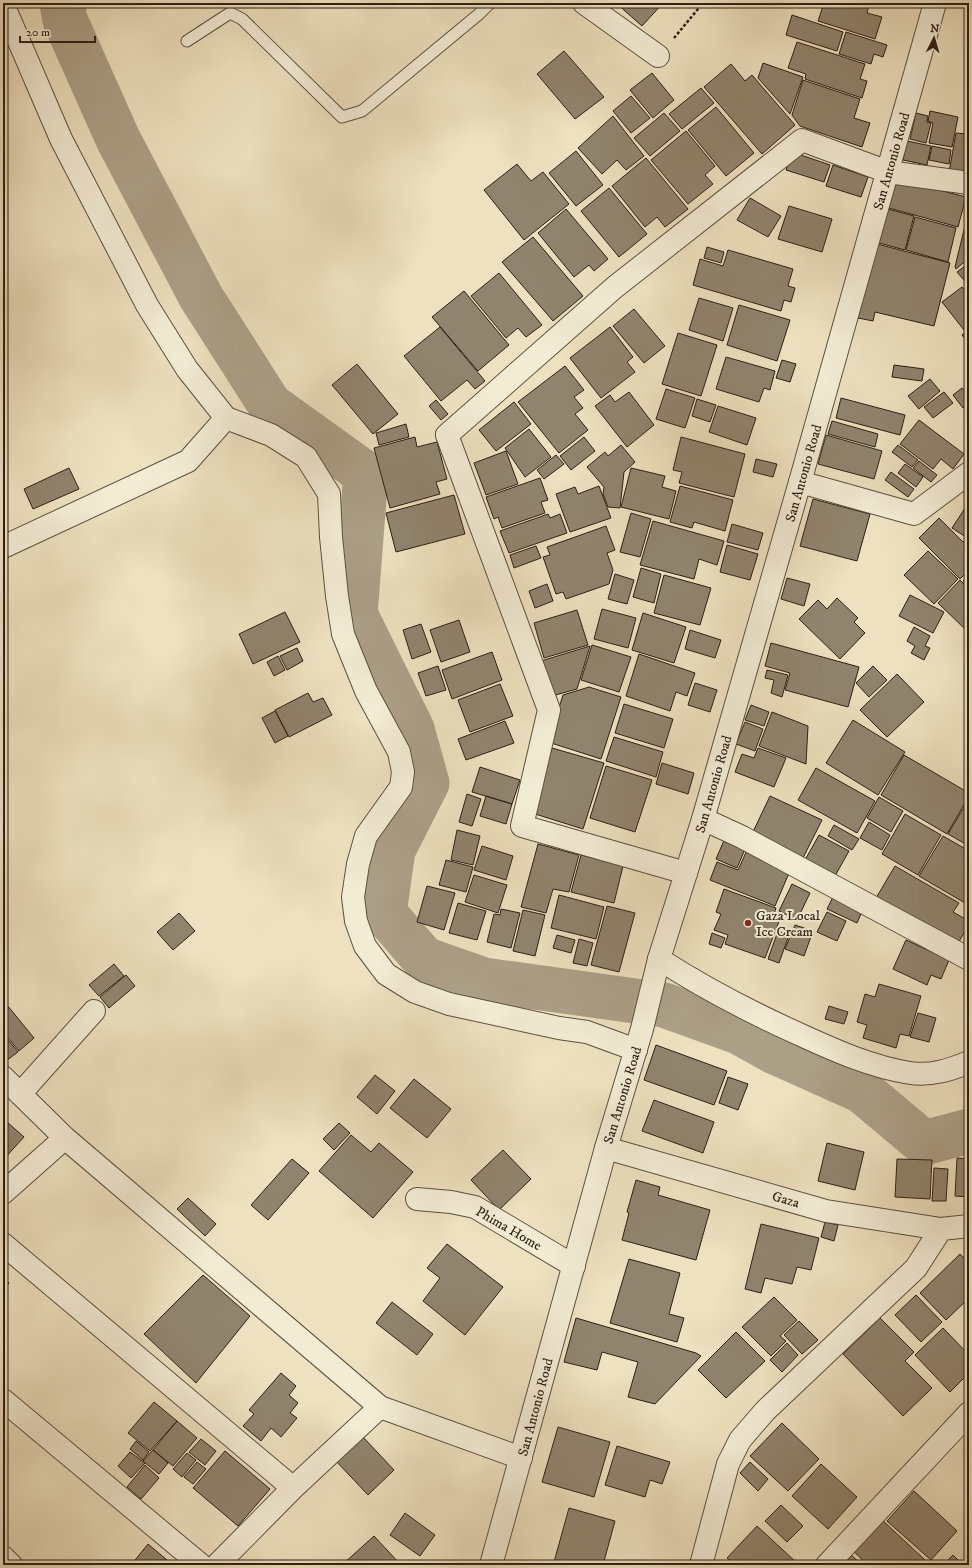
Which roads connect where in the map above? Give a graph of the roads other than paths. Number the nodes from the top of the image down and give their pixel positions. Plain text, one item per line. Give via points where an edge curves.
1 (490, 3) edge
2 (584, 3) edge
3 (935, 3) edge
4 (3, 4) edge
5 (187, 41) dead end
6 (658, 56) road end
7 (888, 172) junction
8 (969, 183) edge
9 (226, 418) junction
10 (969, 473) edge
11 (800, 482) junction
12 (3, 547) edge
13 (703, 819) junction
14 (686, 873) junction
15 (969, 959) edge
16 (657, 966) junction
17 (94, 1011) dead end
18 (636, 1050) junction
19 (969, 1062) edge
20 (3, 1077) edge
21 (20, 1094) junction
22 (65, 1138) junction
23 (606, 1148) junction
24 (3, 1193) edge
25 (417, 1200) dead end
26 (969, 1226) edge
27 (941, 1229) junction
28 (3, 1244) edge
29 (574, 1266) junction
30 (3, 1400) edge
31 (380, 1407) junction
32 (969, 1413) edge
33 (521, 1458) junction
34 (293, 1488) junction
35 (3, 1558) edge
36 (12, 1565) edge
37 (201, 1565) edge
38 (217, 1565) edge
39 (491, 1565) edge
40 (701, 1565) edge
41 (827, 1565) edge

1 - 5 lane via 362,111 342,117 242,19 230,13
2 - 6 street
3 - 7 street, San Antonio Road
4 - 9 street via 61,139 147,305 187,369
7 - 8 street
7 - 11 street, San Antonio Road
7 - 14 street via 802,140 615,287 447,435 550,710 522,826
9 - 12 street via 188,461
9 - 18 street via 271,435 306,458 329,494 331,537 343,634 366,691 399,752 403,772 401,787 366,836 358,864 353,897 356,921 365,946 386,974 415,992 449,1004 587,1032
10 - 11 street via 914,514
11 - 13 street, San Antonio Road
13 - 14 street, San Antonio Road
13 - 15 street via 742,837
14 - 16 street, San Antonio Road
16 - 18 street, San Antonio Road
16 - 19 street via 776,1024 862,1061 910,1073 938,1073
17 - 21 street
18 - 23 street, San Antonio Road
20 - 21 street
21 - 22 street
22 - 24 street
22 - 31 street
23 - 27 street, Gaza via 826,1211
23 - 29 street, San Antonio Road
25 - 29 street, Phima Home via 451,1202 475,1208
26 - 27 street, Gaza
27 - 40 street via 916,1268 765,1411 740,1440 728,1464
28 - 34 street
29 - 33 street, San Antonio Road
30 - 37 street
31 - 33 street
31 - 34 street
32 - 41 street
33 - 39 street, San Antonio Road
34 - 38 street
35 - 36 street

